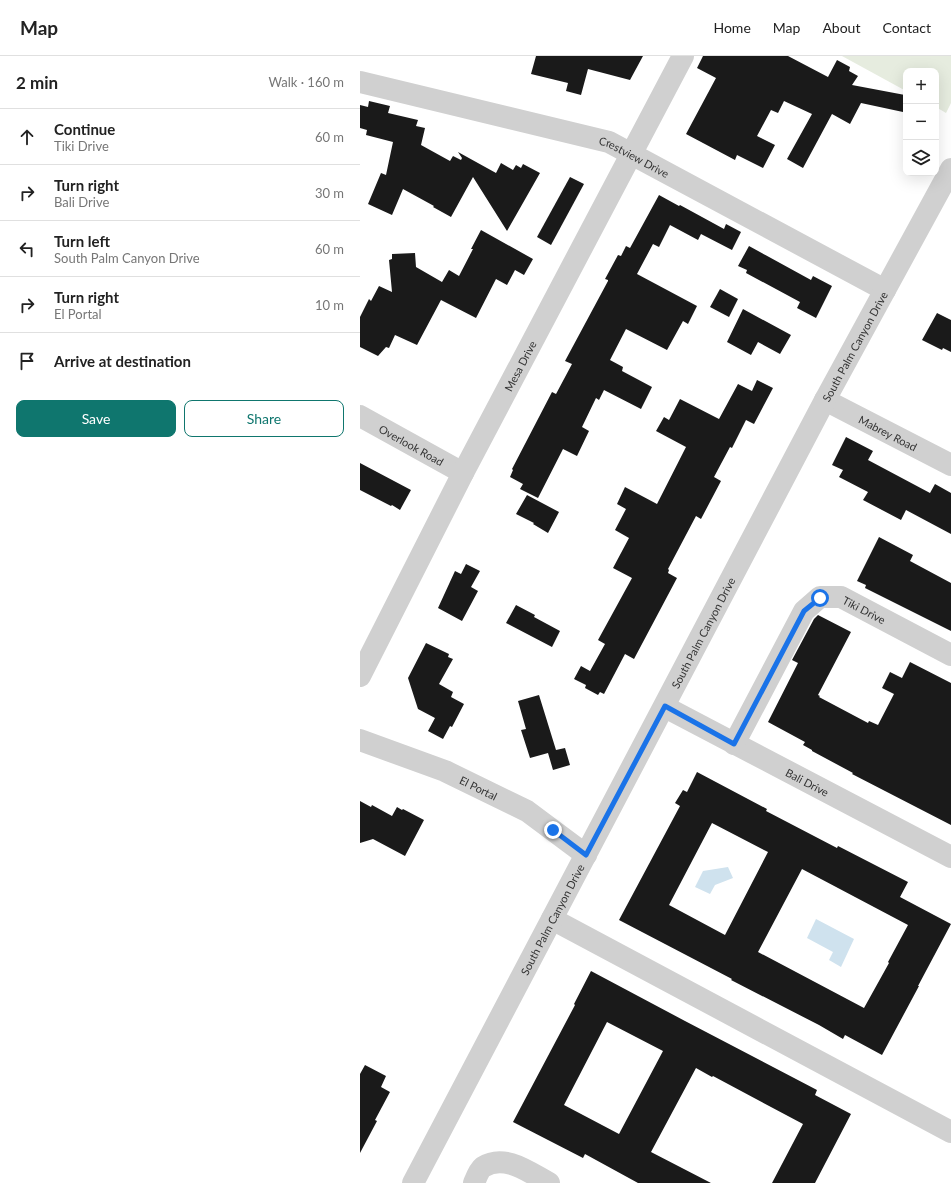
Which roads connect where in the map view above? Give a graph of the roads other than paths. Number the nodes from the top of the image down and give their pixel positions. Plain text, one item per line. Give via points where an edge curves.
1 (683, 56) edge
2 (360, 82) edge
3 (632, 154) junction
4 (951, 169) edge
5 (885, 290) junction
6 (825, 400) junction
7 (360, 416) edge
8 (951, 465) edge
9 (463, 473) junction
10 (951, 655) edge
11 (360, 676) edge
12 (665, 706) junction
13 (360, 740) edge
14 (734, 744) junction
15 (586, 855) junction
16 (951, 857) edge
17 (552, 919) junction
18 (951, 1132) edge
19 (413, 1183) edge
20 (474, 1183) edge
21 (549, 1183) edge

1 - 3 street, Mesa Drive
2 - 3 street, Crestview Drive via 608,142
3 - 5 street, Crestview Drive
3 - 9 street, Mesa Drive
4 - 5 street, South Palm Canyon Drive
5 - 6 street, South Palm Canyon Drive
6 - 8 street, Mabrey Road
6 - 12 street, South Palm Canyon Drive
7 - 9 street, Overlook Road
9 - 11 street, Mesa Drive
10 - 14 street, Tiki Drive via 841,597 820,598 804,611
12 - 14 street, Bali Drive
12 - 15 street, South Palm Canyon Drive
13 - 15 street, El Portal via 446,770 527,811
14 - 16 street, Bali Drive
15 - 17 street, South Palm Canyon Drive
17 - 18 street
17 - 19 street, South Palm Canyon Drive
20 - 21 street via 482,1168 495,1162 512,1163

